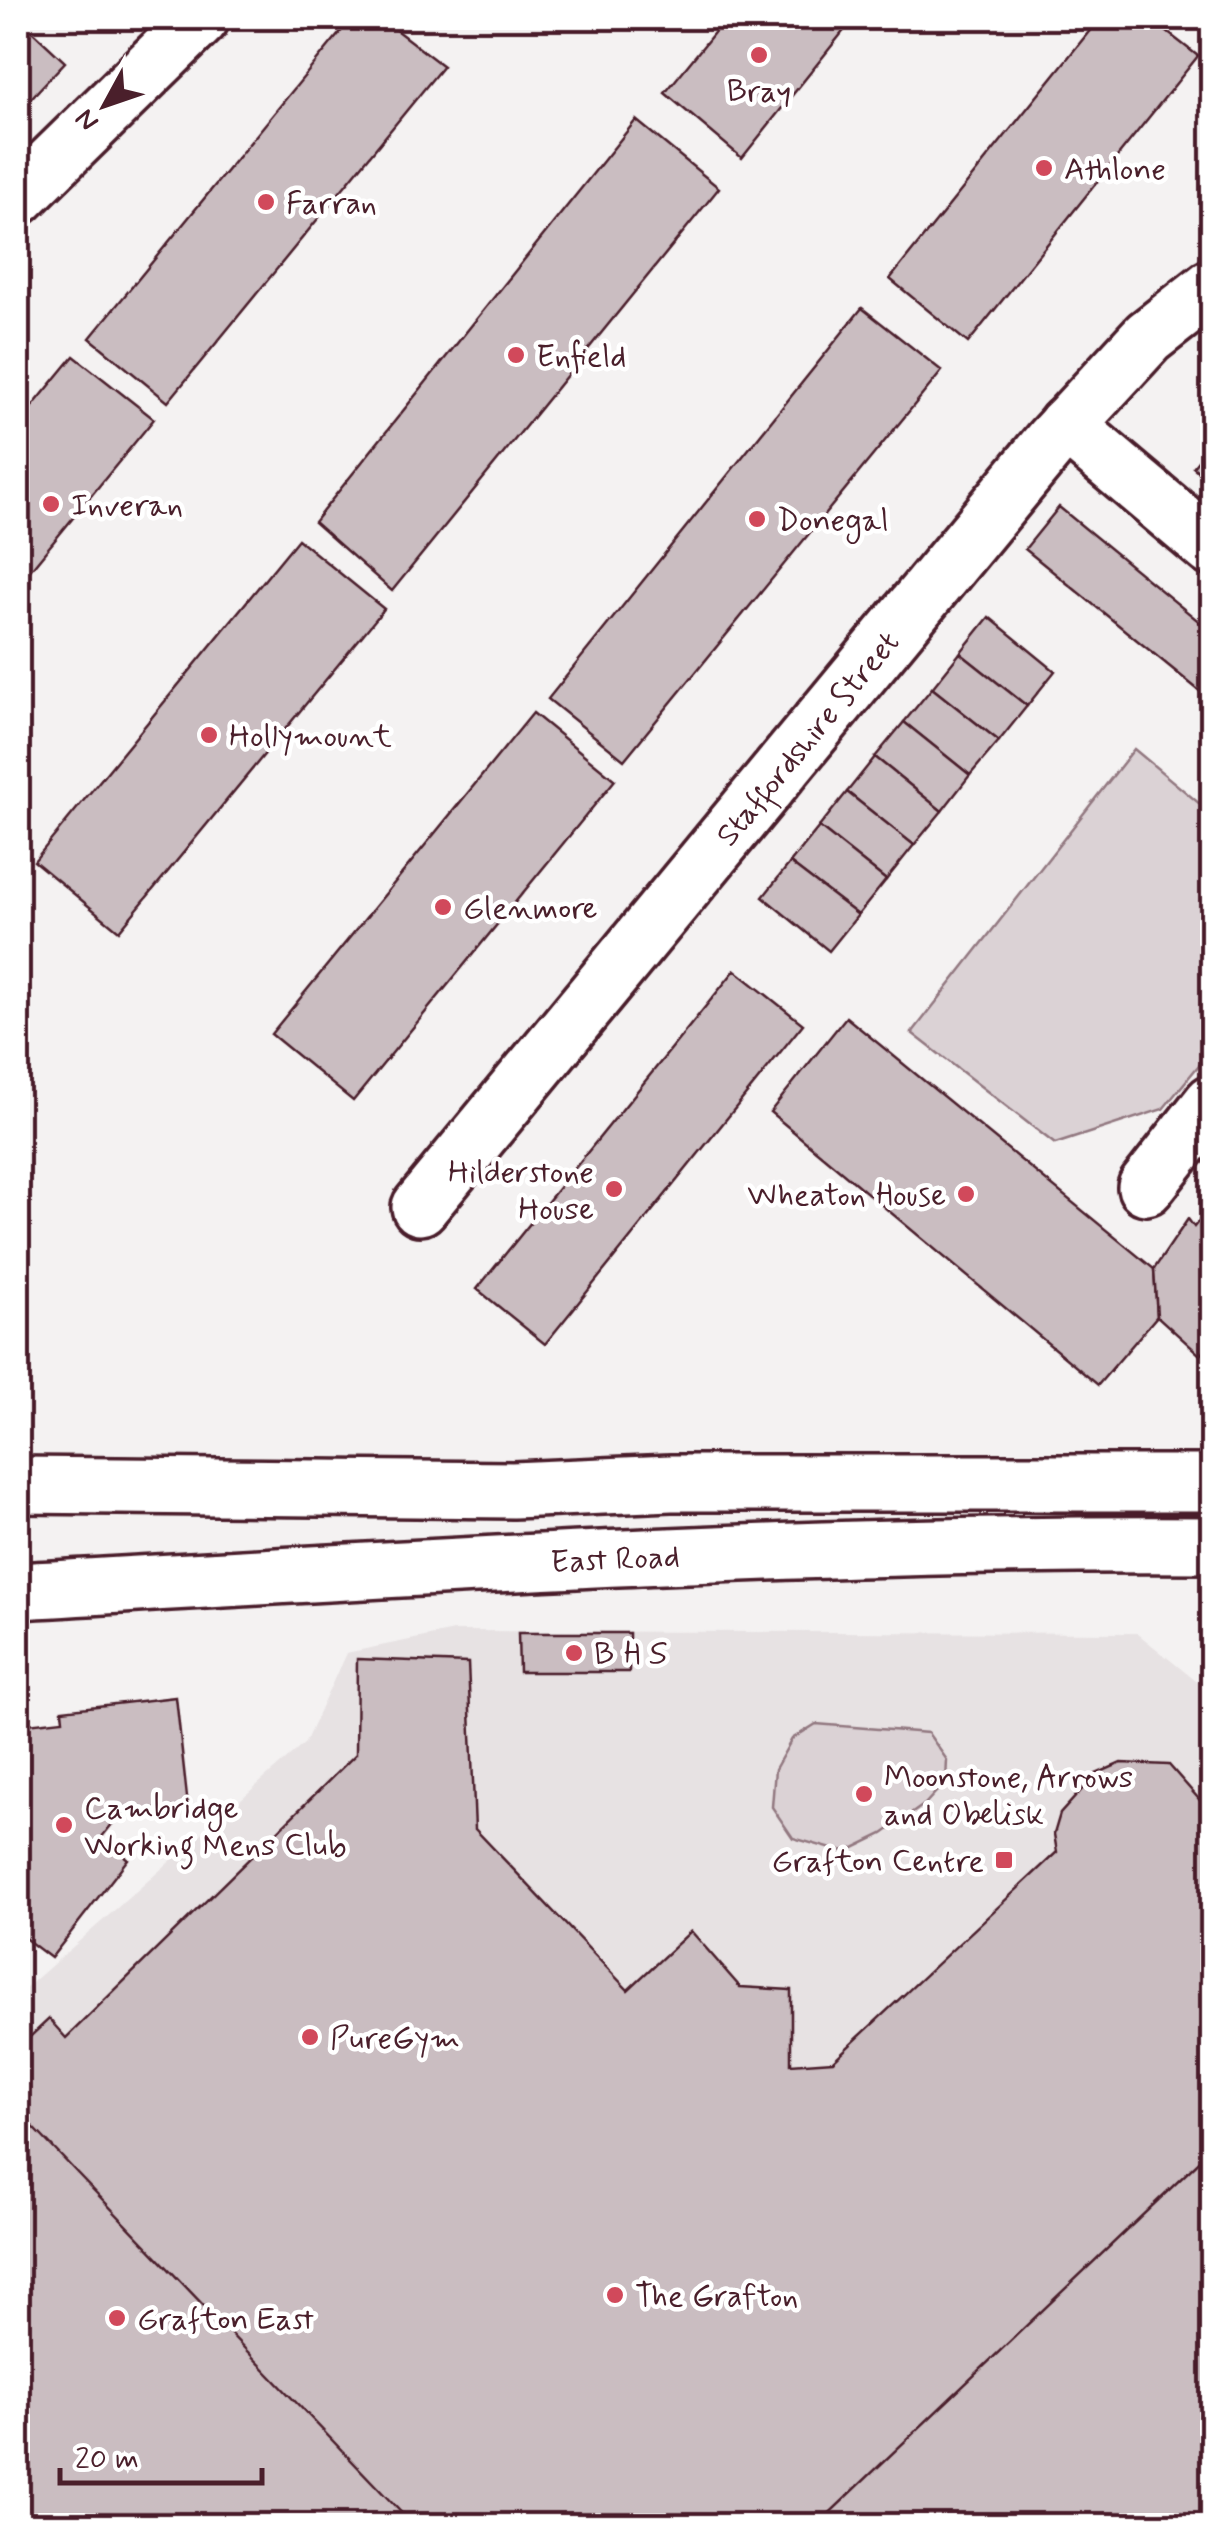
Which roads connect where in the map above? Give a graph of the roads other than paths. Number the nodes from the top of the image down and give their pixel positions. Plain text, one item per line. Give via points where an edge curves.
1 (201, 18) edge
2 (18, 196) edge
3 (1212, 287) edge
4 (1066, 425) junction
5 (1212, 548) edge
6 (1212, 1103) edge
7 (1146, 1187) dead end
8 (420, 1207) dead end
9 (1212, 1483) edge
10 (18, 1486) edge
11 (1212, 1545) edge
12 (18, 1591) edge

1 - 2 main road
3 - 4 main road, Staffordshire Street via 1148,337
4 - 5 main road
4 - 8 main road, Staffordshire Street
6 - 7 main road
9 - 10 main road via 671,1483 513,1490
11 - 12 main road, East Road via 849,1551

